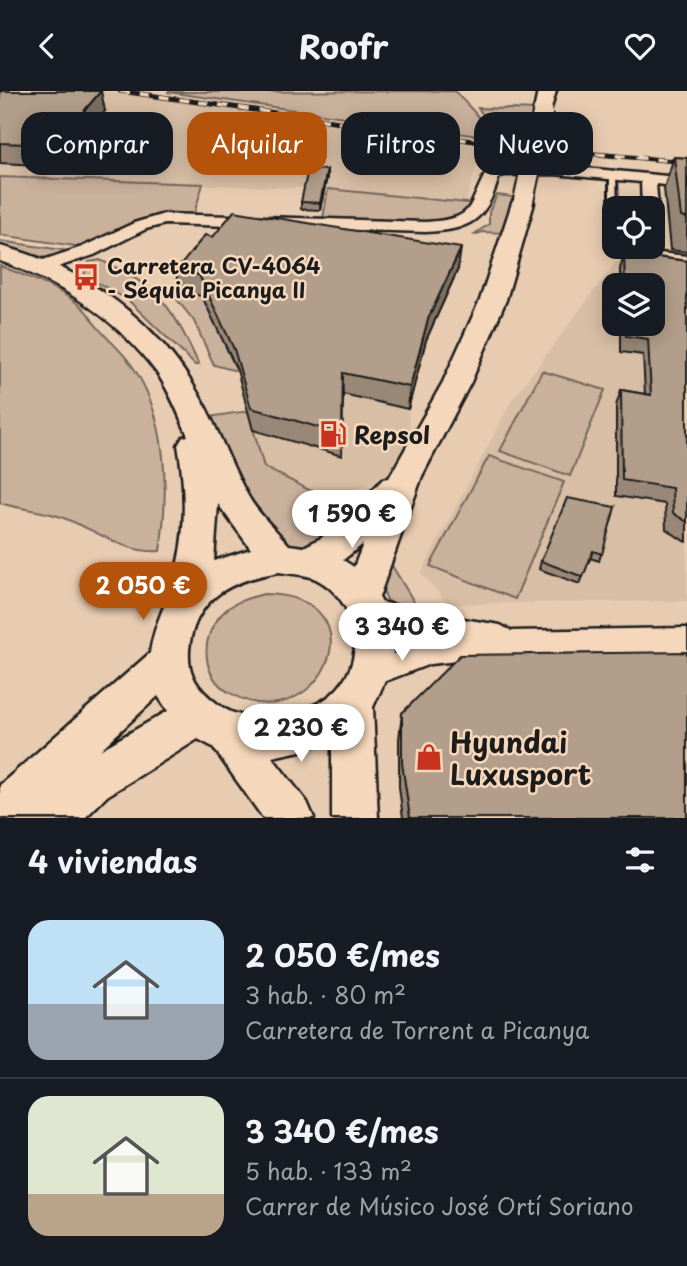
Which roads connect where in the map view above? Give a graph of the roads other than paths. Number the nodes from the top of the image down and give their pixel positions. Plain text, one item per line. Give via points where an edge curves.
1 (545, 101) edge
2 (613, 176) junction
3 (649, 178) junction
4 (687, 183) edge
5 (613, 196) edge
6 (650, 196) edge
7 (88, 251) junction
8 (0, 253) edge
9 (665, 255) edge
10 (687, 261) edge
11 (40, 267) junction
12 (68, 280) junction
13 (185, 396) junction
14 (406, 476) junction
15 (293, 560) junction
16 (184, 603) junction
17 (365, 603) junction
18 (687, 640) edge
19 (531, 641) junction
20 (168, 662) junction
21 (361, 688) junction
22 (214, 725) junction
23 (0, 815) edge
24 (57, 816) edge
25 (291, 818) edge
26 (355, 818) edge

1 - 14 street, bridge via 523,204 493,300 457,382
2 - 3 street
2 - 5 lane
2 - 7 street via 496,171 481,209 472,218 441,227 164,219
3 - 4 street
3 - 6 street
7 - 11 street
7 - 12 street
8 - 11 street
9 - 10 street
11 - 12 street
12 - 13 street via 125,321
13 - 15 street via 236,506
13 - 16 street via 202,485 203,534
14 - 15 street via 331,553
14 - 17 street
15 - 16 street via 251,562 227,571
15 - 17 street via 336,573
16 - 20 street via 173,624
17 - 19 street via 427,625
17 - 21 street via 376,641
18 - 19 street
19 - 21 street via 430,652
20 - 22 street via 169,678 182,700
20 - 23 street
21 - 22 street via 311,730 260,739
21 - 26 street
22 - 24 street via 91,780
22 - 25 street

